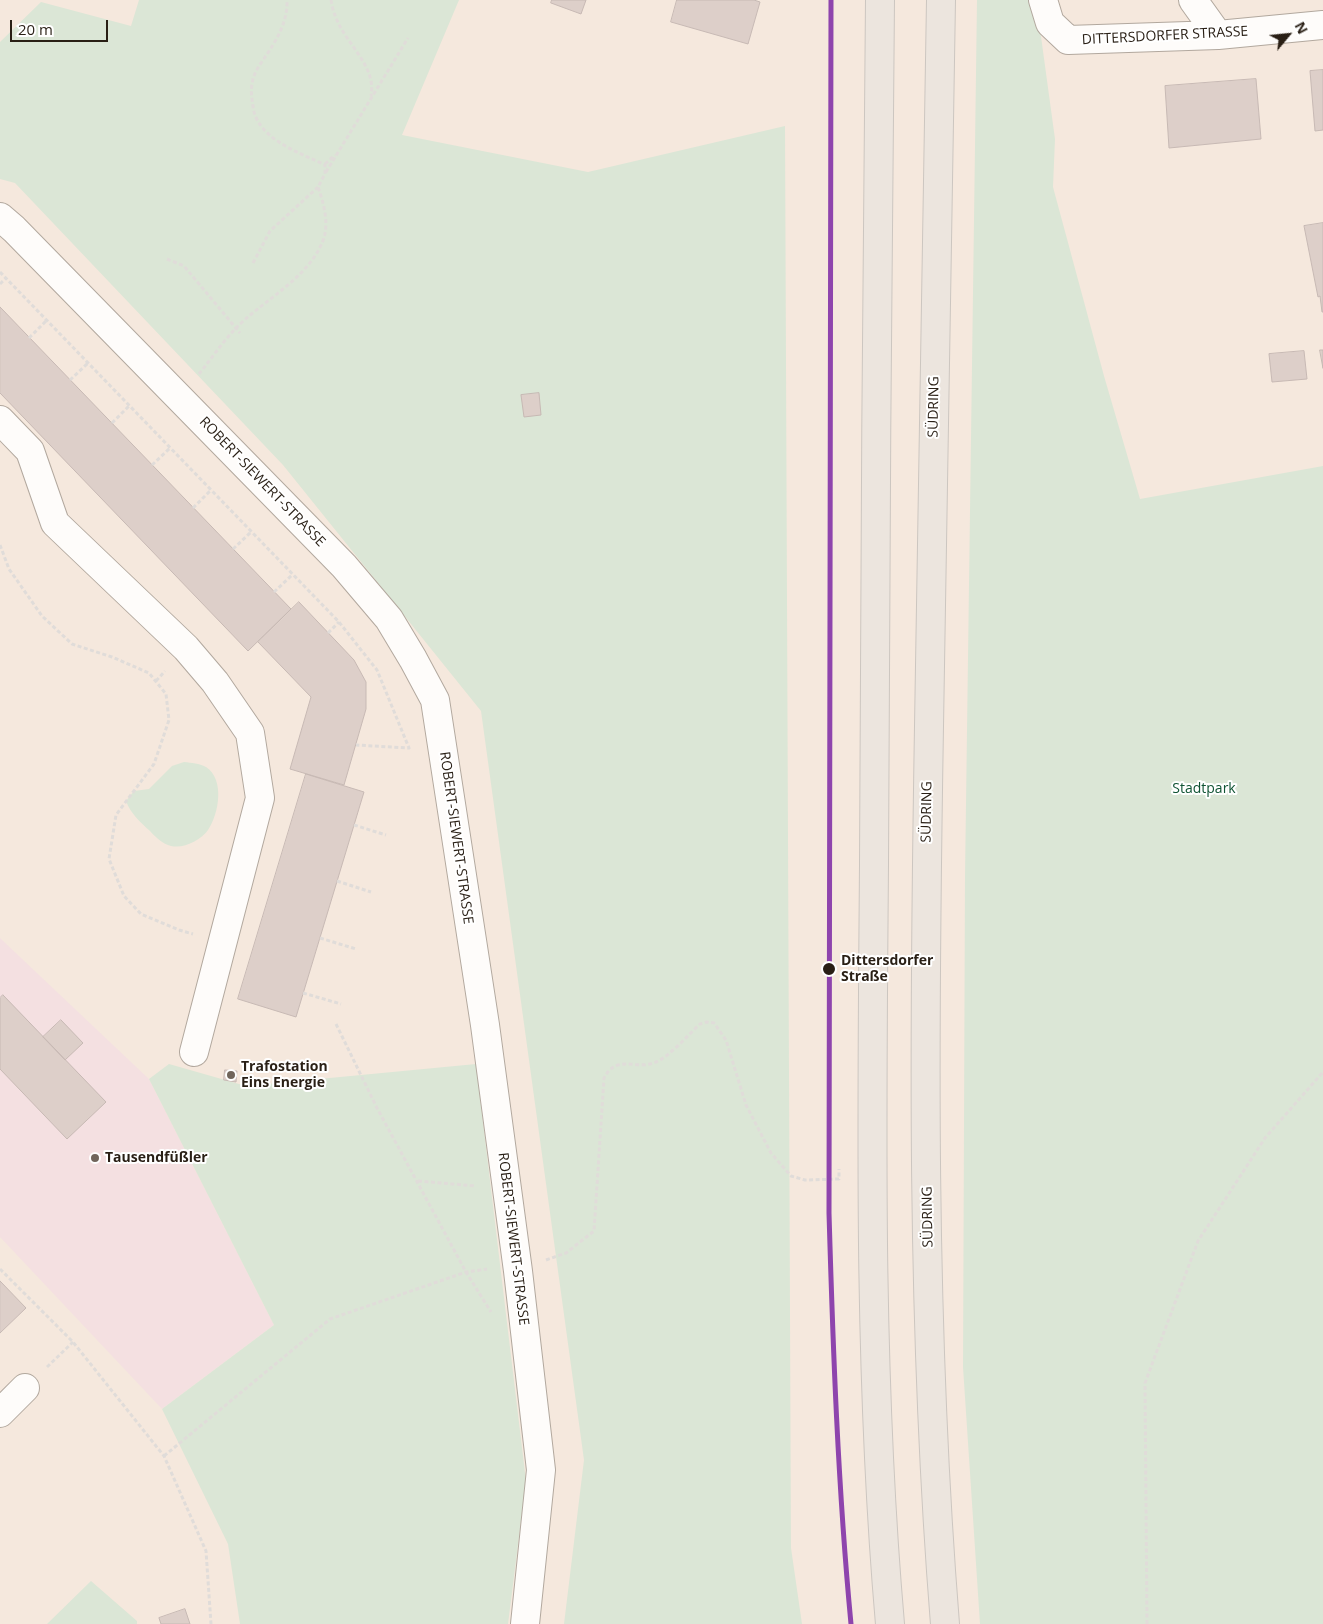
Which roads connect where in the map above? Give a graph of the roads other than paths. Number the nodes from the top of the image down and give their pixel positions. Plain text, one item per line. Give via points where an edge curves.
1 (880, 0) edge
2 (941, 0) edge
3 (1043, 0) edge
4 (1193, 0) edge
5 (1323, 25) edge
6 (1218, 35) junction
7 (0, 217) edge
8 (0, 420) edge
9 (194, 1052) dead end
10 (25, 1388) road end
11 (0, 1413) edge
12 (524, 1624) edge
13 (890, 1624) edge
14 (945, 1624) edge

1 - 13 main road via 872,1134 874,1375
2 - 14 main road, SÜDRING via 925,992 929,1300 938,1534
3 - 6 street, DITTERSDORFER STRASSE via 1050,22 1068,40
4 - 6 street
5 - 6 street, DITTERSDORFER STRASSE
7 - 12 street, ROBERT-SIEWERT-STRASSE via 338,560 389,619 435,700 485,1026 505,1270 541,1470
8 - 9 street via 30,451 55,523 186,648 215,682 250,733 260,798
10 - 11 street

